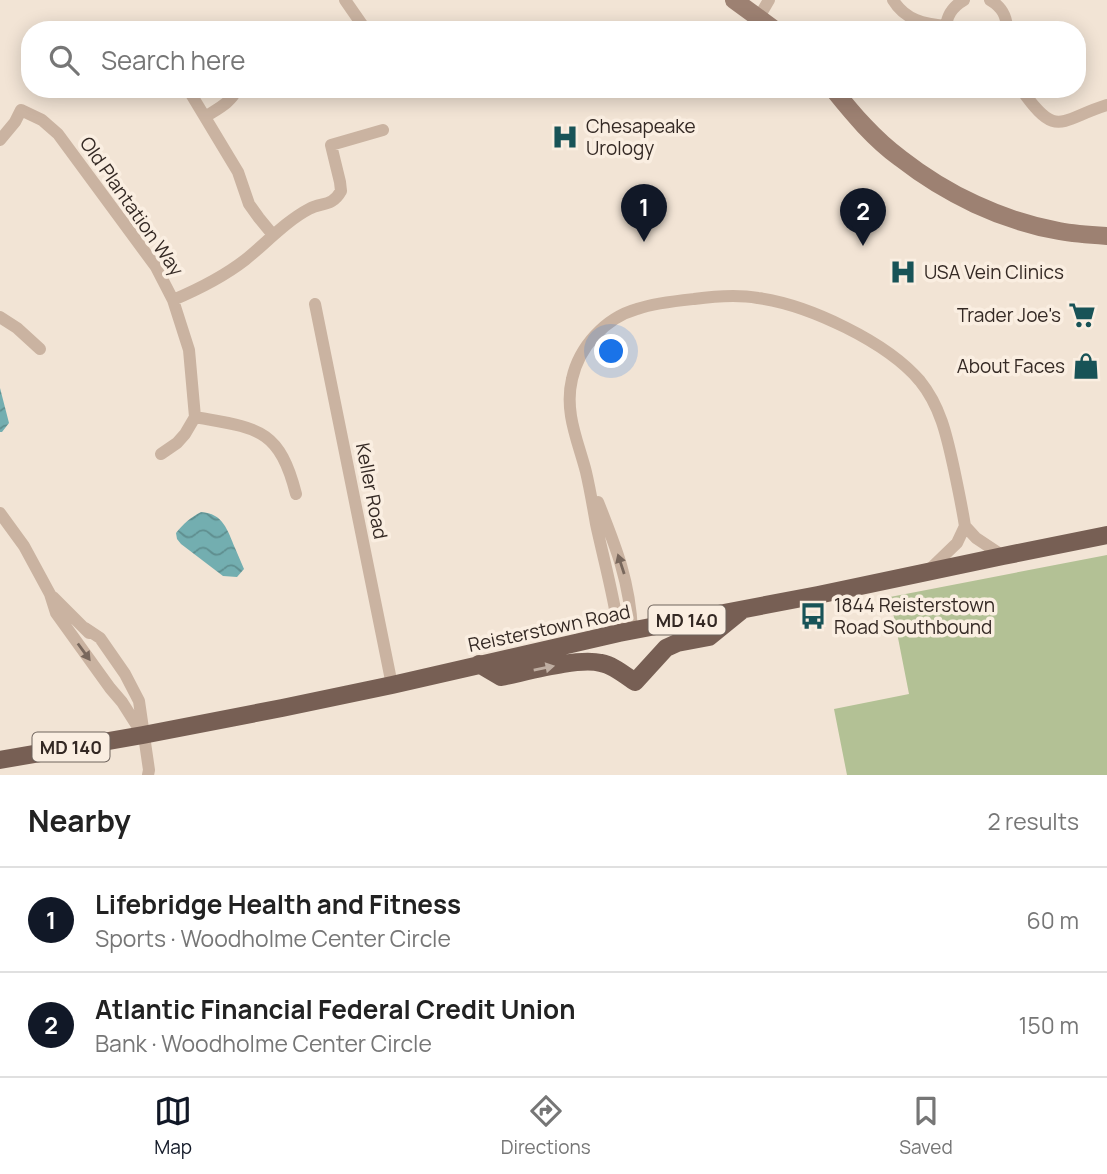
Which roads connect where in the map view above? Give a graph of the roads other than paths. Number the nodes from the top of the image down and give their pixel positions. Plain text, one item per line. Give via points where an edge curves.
1 (345, 0) edge
2 (734, 0) edge
3 (769, 0) edge
4 (893, 0) edge
5 (964, 0) edge
6 (990, 0) edge
7 (759, 17) junction
8 (360, 21) edge
9 (764, 21) edge
10 (922, 21) edge
11 (948, 21) edge
12 (1005, 21) edge
13 (193, 98) edge
14 (232, 98) edge
15 (840, 98) edge
16 (1027, 98) edge
17 (1107, 105) edge
18 (205, 117) junction
19 (383, 130) dead end
20 (0, 140) edge
21 (273, 236) junction
22 (1107, 236) edge
23 (173, 300) junction
24 (314, 304) dead end
25 (0, 317) edge
26 (40, 349) dead end
27 (195, 418) junction
28 (161, 454) dead end
29 (296, 494) dead end
30 (0, 513) edge
31 (965, 526) junction
32 (1107, 535) edge
33 (1003, 555) junction
34 (928, 571) junction
35 (50, 594) junction
36 (743, 609) junction
37 (85, 628) junction
38 (625, 632) junction
39 (479, 664) junction
40 (392, 685) junction
41 (139, 701) junction
42 (143, 735) junction
43 (0, 760) edge
44 (148, 775) edge

1 - 8 street
2 - 7 street
3 - 7 street
4 - 10 street via 899,10
5 - 11 street
6 - 12 street via 998,5
7 - 9 street
13 - 18 street
14 - 18 street
15 - 22 street via 899,158 960,197 1031,225
16 - 17 street via 1055,122
18 - 21 street via 238,172 249,204
19 - 21 street via 331,145 340,182 337,198 310,209
20 - 23 street, Old Plantation Way via 21,110 58,134 156,267
21 - 23 street via 218,279
23 - 27 street, Old Plantation Way via 189,350
24 - 40 street, Keller Road
25 - 26 street
27 - 28 street via 185,435
27 - 29 street via 246,427 267,438 282,454
30 - 35 street
31 - 33 street
31 - 34 street via 957,543
31 - 38 street via 946,432 935,403 896,359 849,329 802,309 757,298 707,297 636,309 619,316 582,352 570,389 569,412
32 - 33 main road, Reisterstown Road / MD 140
33 - 34 main road, Reisterstown Road / MD 140
34 - 36 main road, Reisterstown Road / MD 140
35 - 37 street
35 -> 42 street via 56,614
36 - 38 main road, Reisterstown Road / MD 140
39 -> 36 main road via 501,677 575,662 600,662 635,682 666,648 709,637
37 - 41 street
37 - 41 street via 100,638
38 - 39 main road, Reisterstown Road / MD 140
39 - 40 main road, Reisterstown Road / MD 140
40 - 42 main road, Reisterstown Road / MD 140
41 - 42 street
42 - 43 main road, Reisterstown Road / MD 140
42 - 44 street

